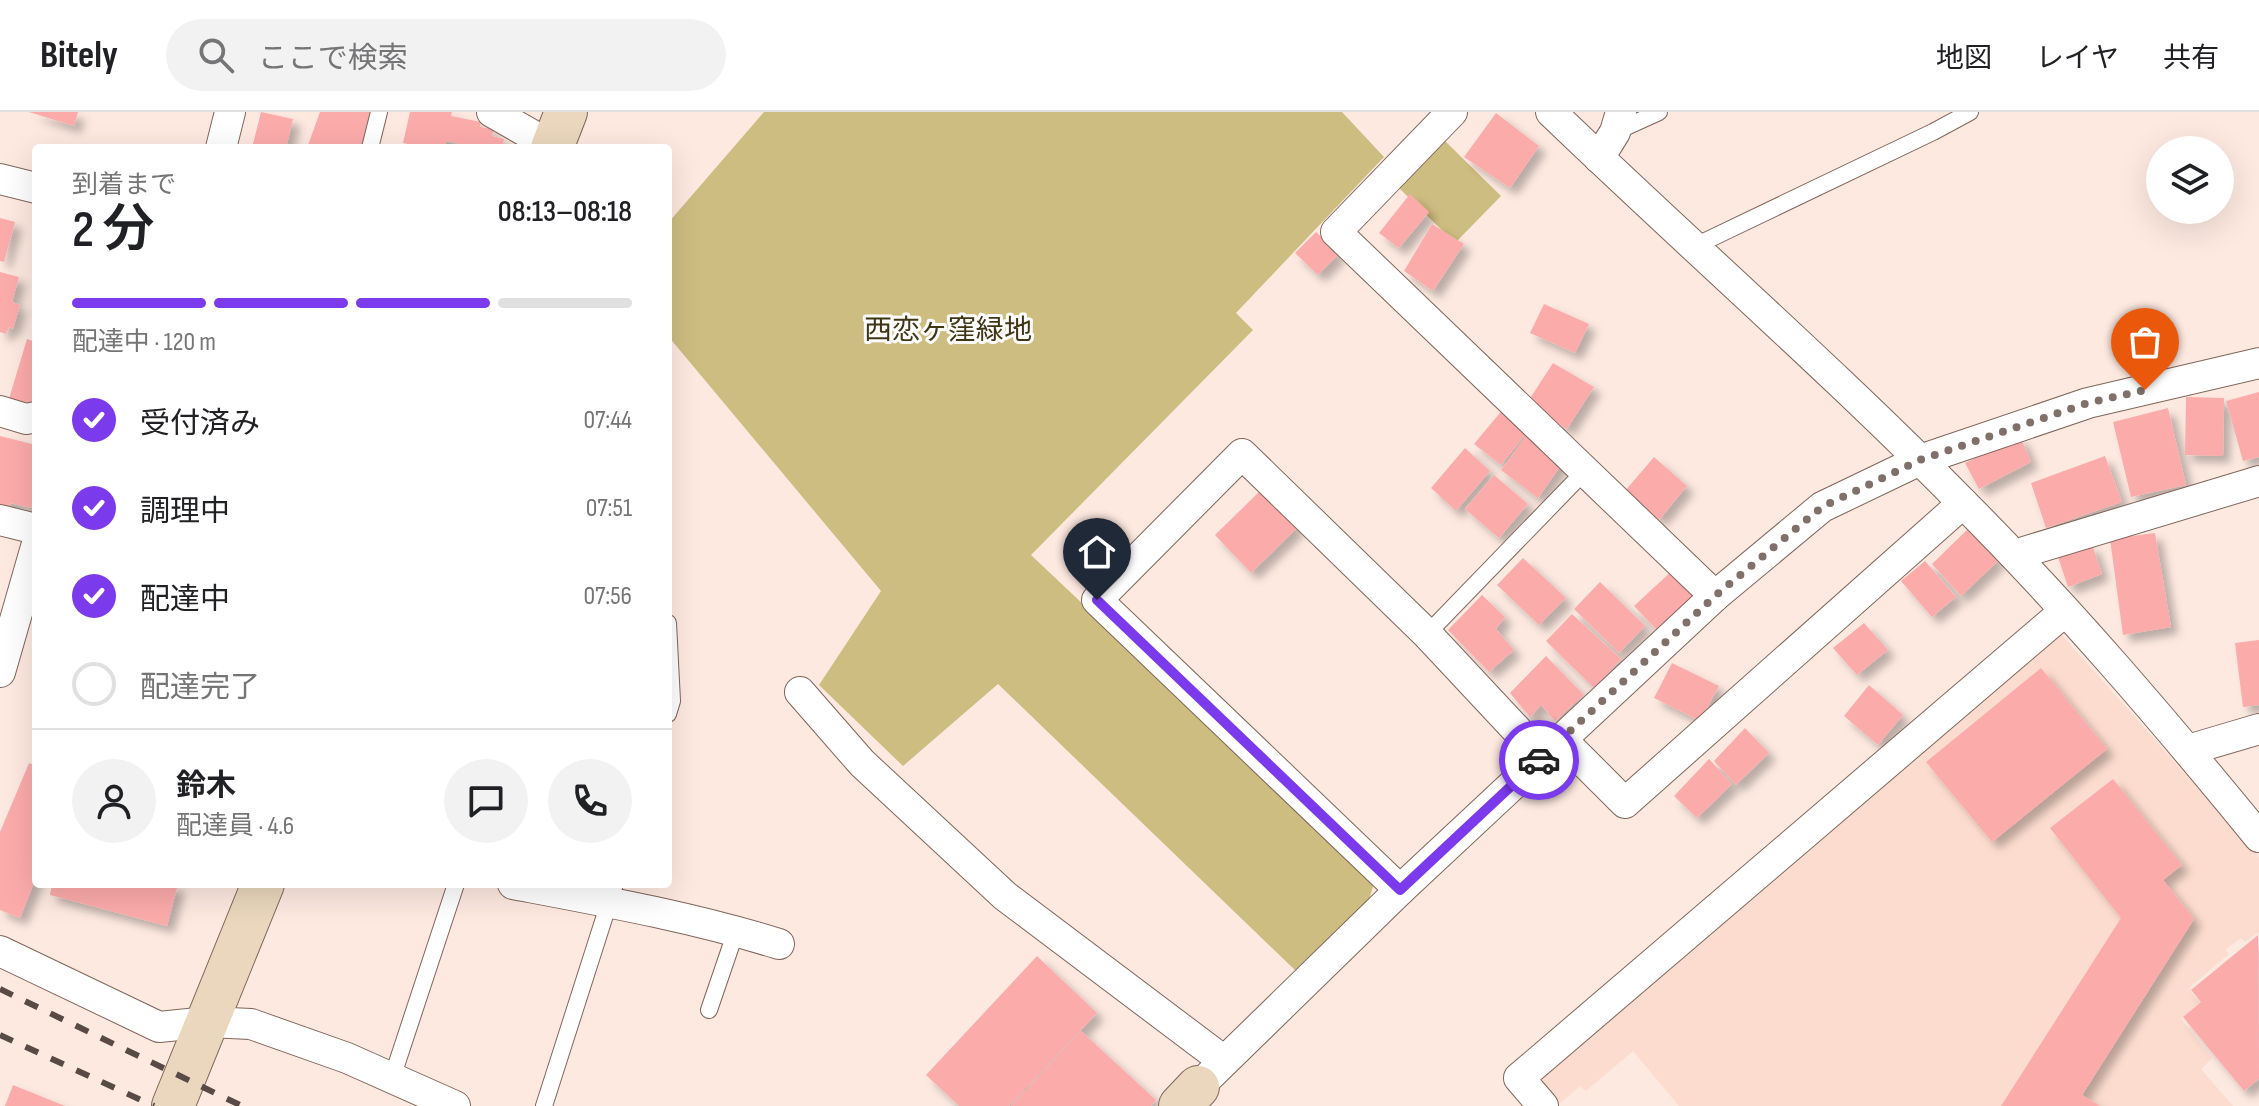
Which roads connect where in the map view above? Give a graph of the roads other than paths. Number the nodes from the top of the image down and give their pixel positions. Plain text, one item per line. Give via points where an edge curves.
1 (230, 112) edge
2 (379, 112) edge
3 (492, 112) edge
4 (566, 112) edge
5 (1452, 112) edge
6 (1551, 112) edge
7 (1659, 112) edge
8 (1970, 112) edge
9 (1618, 122) edge
10 (222, 144) edge
11 (371, 144) edge
12 (545, 144) edge
13 (554, 144) edge
14 (1599, 158) junction
15 (0, 179) edge
16 (32, 187) edge
17 (1695, 246) junction
18 (2259, 363) edge
19 (0, 411) edge
20 (32, 418) edge
21 (1920, 460) junction
22 (1584, 472) junction
23 (2259, 481) edge
24 (1963, 503) junction
25 (0, 520) edge
26 (32, 528) edge
27 (2014, 555) junction
28 (32, 561) edge
29 (1715, 596) junction
30 (2065, 611) junction
31 (1427, 634) junction
32 (0, 672) edge
33 (800, 692) dead end
34 (2259, 729) edge
35 (1552, 748) junction
36 (2188, 750) junction
37 (2259, 837) edge
38 (261, 888) edge
39 (455, 888) edge
40 (557, 888) edge
41 (1400, 890) junction
42 (612, 893) edge
43 (736, 931) junction
44 (779, 944) dead end
45 (0, 951) edge
46 (709, 1010) dead end
47 (208, 1022) junction
48 (392, 1078) junction
49 (1200, 1085) edge
50 (173, 1106) edge
51 (455, 1106) edge
52 (544, 1106) edge
53 (1543, 1106) edge

1 - 10 street
2 - 11 lane
3 - 12 street
4 - 13 street
5 - 22 street via 1336,232
6 - 14 street
7 - 9 lane
8 - 17 lane
9 - 14 street
14 - 17 street
15 - 16 street
17 - 21 street
18 - 21 street via 2088,403
19 - 20 street
21 - 24 street
21 - 29 street via 1822,507
22 - 29 street
22 - 31 lane
23 - 27 street
24 - 27 street
24 - 35 street via 1625,803
25 - 26 street
27 - 30 street
28 - 32 street
29 - 35 street
30 - 36 street
30 - 53 street via 1519,1078
31 - 35 street
31 - 41 street via 1242,454 1097,600
33 - 49 street via 862,763
34 - 36 street
35 - 41 street
36 - 37 street
38 - 47 street
39 - 48 lane
40 - 42 street
41 - 49 street
42 - 43 street
42 - 52 lane
43 - 44 street
43 - 46 lane
45 - 47 street via 159,1027
47 - 48 street via 251,1024
47 - 50 street
48 - 51 street

